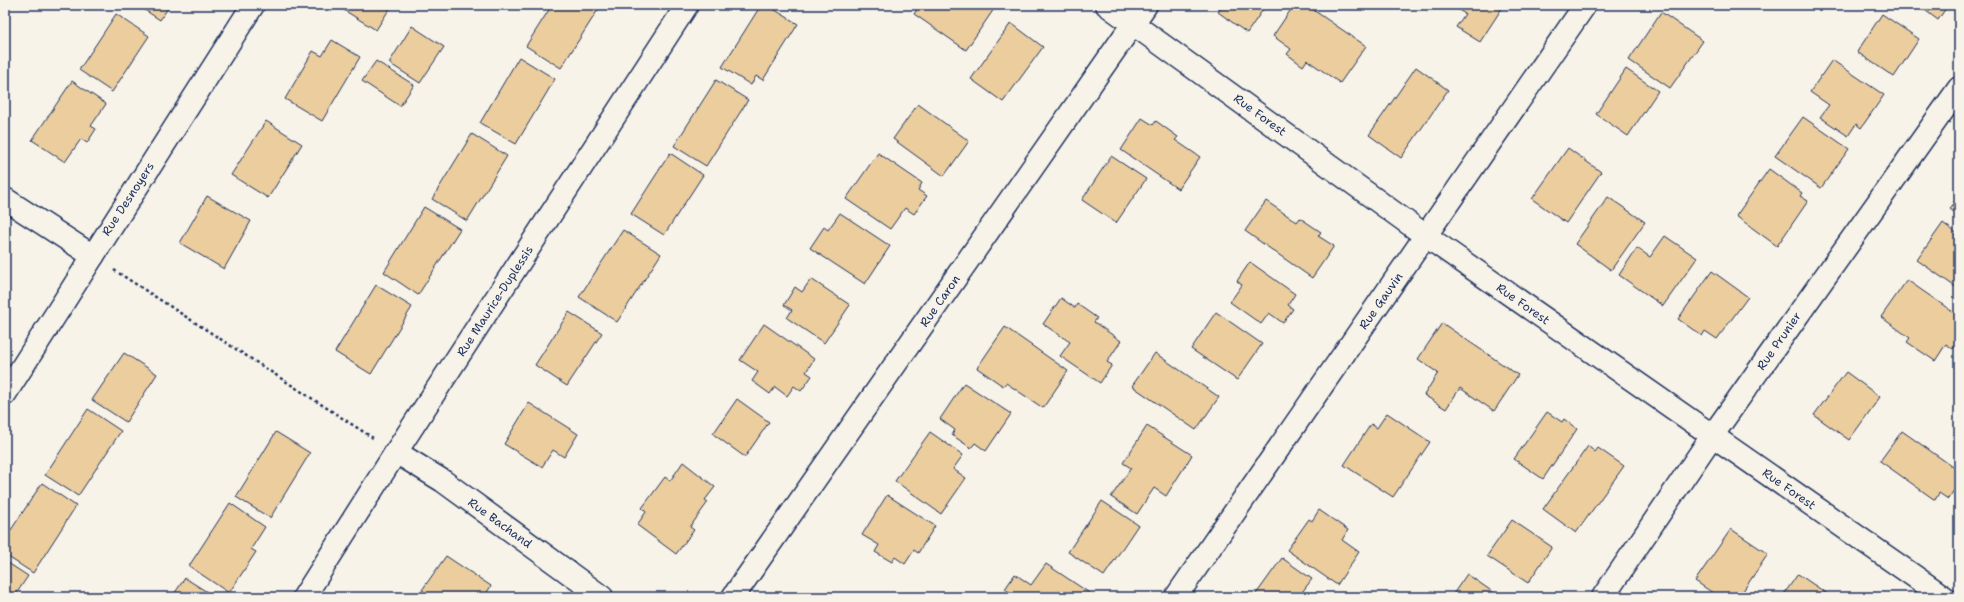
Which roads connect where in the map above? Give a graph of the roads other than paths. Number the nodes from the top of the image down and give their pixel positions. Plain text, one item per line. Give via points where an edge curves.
1 (253, 5) edge
2 (687, 5) edge
3 (1106, 5) edge
4 (1146, 5) edge
5 (1585, 5) edge
6 (1133, 23) junction
7 (1959, 88) edge
8 (5, 198) edge
9 (1426, 236) junction
10 (92, 256) junction
11 (5, 394) edge
12 (1712, 436) junction
13 (396, 452) junction
14 (304, 597) edge
15 (602, 597) edge
16 (733, 597) edge
17 (1176, 597) edge
18 (1603, 597) edge
19 (1944, 597) edge

1 - 10 street, Rue Desnoyers
2 - 13 street, Rue Maurice-Duplessis
3 - 6 street, Rue Forest
4 - 6 street, Rue Caron
5 - 9 street, Rue Gauvin
6 - 9 street, Rue Forest
6 - 16 street, Rue Caron
7 - 12 street, Rue Prunier
8 - 10 street
9 - 12 street, Rue Forest
9 - 17 street, Rue Gauvin
10 - 11 street, Rue Desnoyers
12 - 18 street, Rue Prunier
12 - 19 street, Rue Forest
13 - 14 street, Rue Maurice-Duplessis
13 - 15 street, Rue Bachand via 443,481

